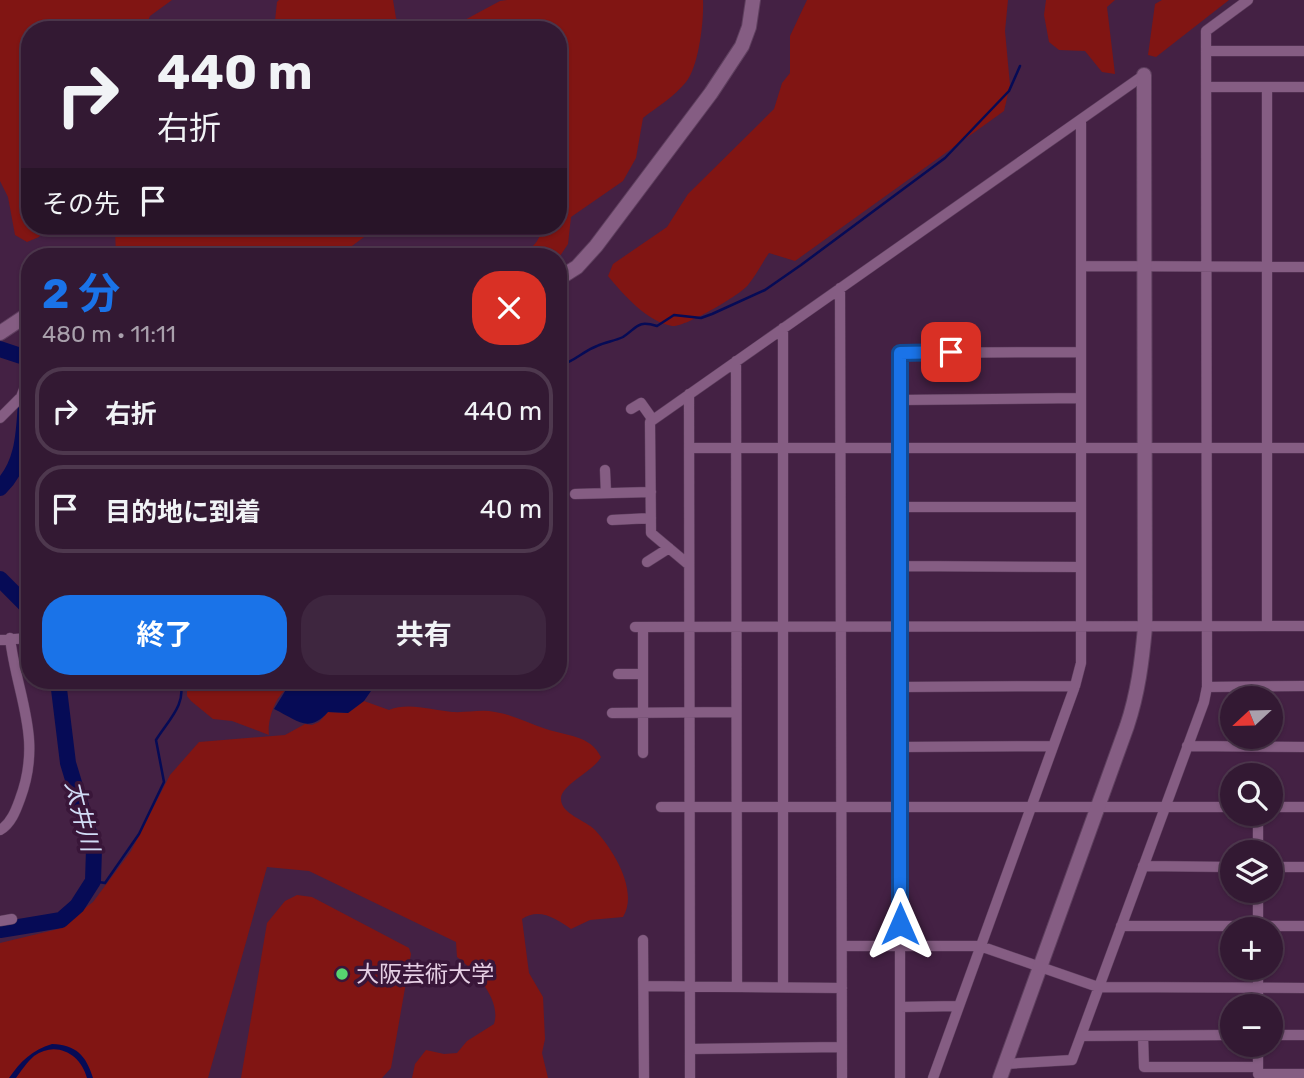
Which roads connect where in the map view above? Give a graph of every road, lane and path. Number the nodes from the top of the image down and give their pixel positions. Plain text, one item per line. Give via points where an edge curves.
1 (753, 0) edge
2 (1248, 0) edge
3 (1206, 51) junction
4 (1304, 51) edge
5 (1143, 75) joint
6 (1207, 87) junction
7 (1267, 87) junction
8 (1304, 87) edge
9 (1082, 120) junction
10 (1081, 266) junction
11 (1144, 267) junction
12 (1207, 267) junction
13 (1267, 267) junction
14 (1304, 267) edge
15 (567, 273) edge
16 (840, 288) junction
17 (21, 319) edge
18 (783, 328) junction
19 (0, 333) edge
20 (1080, 352) junction
21 (736, 360) junction
22 (689, 394) junction
23 (21, 397) edge
24 (1081, 398) junction
25 (900, 400) junction
26 (631, 410) dead end
27 (0, 418) edge
28 (653, 420) junction
29 (841, 447) junction
30 (899, 447) junction
31 (1081, 447) junction
32 (1144, 447) junction
33 (1207, 447) junction
34 (689, 448) junction
35 (735, 448) junction
36 (782, 448) junction
37 (1267, 448) junction
38 (1304, 448) edge
39 (605, 470) dead end
40 (650, 492) junction
41 (606, 493) junction
42 (575, 494) dead end
43 (900, 507) junction
44 (1081, 507) junction
45 (651, 518) junction
46 (611, 520) dead end
47 (668, 548) junction
48 (647, 562) dead end
49 (689, 565) junction
50 (899, 566) junction
51 (1081, 567) junction
52 (690, 626) junction
53 (736, 626) junction
54 (783, 626) junction
55 (1267, 626) junction
56 (1304, 626) edge
57 (842, 627) junction
58 (900, 627) junction
59 (1081, 627) junction
60 (1145, 627) junction
61 (1208, 627) junction
62 (5, 639) edge
63 (618, 674) dead end
64 (643, 674) junction
65 (1075, 686) junction
66 (1304, 686) edge
67 (900, 687) junction
68 (1207, 687) junction
69 (643, 712) junction
70 (690, 712) junction
71 (736, 712) junction
72 (612, 713) dead end
73 (1053, 746) junction
74 (1187, 746) junction
75 (900, 747) junction
76 (1304, 747) edge
77 (643, 753) dead end
78 (690, 806) junction
79 (737, 806) junction
80 (900, 806) junction
81 (1098, 806) junction
82 (661, 807) dead end
83 (783, 807) junction
84 (842, 807) junction
85 (1031, 807) junction
86 (1165, 807) junction
87 (1220, 807) edge
88 (1283, 807) edge
89 (1304, 807) edge
90 (0, 830) edge
91 (1143, 866) junction
92 (1220, 867) edge
93 (1283, 867) edge
94 (1304, 867) edge
95 (12, 919) dead end
96 (0, 921) edge
97 (1121, 926) junction
98 (1304, 926) edge
99 (1220, 927) edge
100 (1283, 927) edge
101 (643, 940) dead end
102 (842, 946) junction
103 (980, 946) junction
104 (900, 947) junction
105 (1040, 968) junction
106 (1258, 980) edge
107 (644, 986) junction
108 (691, 986) junction
109 (737, 987) junction
110 (783, 987) junction
111 (1098, 987) junction
112 (842, 988) junction
113 (1304, 988) edge
114 (1258, 989) junction
115 (1258, 994) edge
116 (958, 1006) junction
117 (900, 1007) junction
118 (1220, 1035) edge
119 (1283, 1035) edge
120 (1304, 1035) edge
121 (1143, 1036) junction
122 (1081, 1037) junction
123 (842, 1047) junction
124 (691, 1049) junction
125 (1002, 1071) edge
126 (1258, 1073) edge
127 (1304, 1074) edge
128 (644, 1078) edge
129 (690, 1078) edge
130 (842, 1078) edge
131 (900, 1078) edge
132 (933, 1078) edge

1 - 15 street via 742,46 711,93 596,246
2 - 3 street via 1206,31
3 - 4 street
3 - 6 street
5 - 9 street
5 - 11 street
6 - 7 street
6 - 12 street
7 - 8 street
7 - 13 street
9 - 10 street
9 - 16 street
10 - 11 street
10 - 20 street
11 - 12 street
11 - 32 street
12 - 13 street
12 - 33 street
13 - 14 street
13 - 37 street
16 - 18 street
16 - 29 street
17 - 19 street
18 - 21 street
18 - 36 street
20 - 24 street
20 - 25 street via 900,353
21 - 22 street
21 - 35 street
22 - 28 street
22 - 34 street
23 - 27 street
24 - 25 street
24 - 31 street
25 - 30 street
26 - 28 street via 640,403
28 - 40 street
29 - 30 street
29 - 36 street
29 - 57 street
30 - 31 street
30 - 43 street
31 - 32 street
31 - 44 street
32 - 33 street
32 - 60 street
33 - 37 street
33 - 61 street
34 - 35 street
34 - 49 street
35 - 36 street
35 - 53 street
36 - 54 street
37 - 38 street
37 - 55 street
39 - 41 street
40 - 41 street
40 - 45 street
41 - 42 street
43 - 44 street
43 - 50 street
44 - 51 street
45 - 46 street
45 - 47 street via 651,533
47 - 48 street
47 - 49 street
49 - 52 street
50 - 51 street
50 - 58 street
51 - 59 street
52 - 53 street
52 - 64 street via 639,627
52 - 70 street
53 - 54 street
53 - 71 street
54 - 57 street
54 - 83 street
55 - 56 street
55 - 61 street
57 - 58 street
57 - 84 street
58 - 59 street
58 - 67 street
59 - 60 street
59 - 65 street via 1081,663
60 - 61 street
60 - 81 street via 1136,699
61 - 68 street
62 - 90 street via 31,738 31,757 18,804
63 - 64 street
64 - 69 street
65 - 67 street
65 - 73 street
66 - 68 street
67 - 75 street
68 - 74 street
69 - 70 street
69 - 72 street
69 - 77 street
70 - 71 street
70 - 78 street
71 - 79 street
73 - 75 street
73 - 85 street
74 - 76 street
74 - 86 street
75 - 80 street
78 - 79 street
78 - 82 street
78 - 108 street
79 - 83 street
79 - 109 street
80 - 84 street
80 - 85 street
80 - 104 street
81 - 85 street
81 - 86 street
81 - 105 street
83 - 84 street
83 - 110 street
84 - 102 street
85 - 103 street
86 - 87 street
86 - 91 street
88 - 89 street
91 - 92 street
91 - 97 street
93 - 94 street
95 - 96 street
97 - 99 street
97 - 111 street
98 - 100 street
101 - 107 street
102 - 104 street
102 - 112 street
103 - 104 street
103 - 105 street
103 - 116 street
104 - 117 street
105 - 111 street
105 - 125 street
106 - 114 street
107 - 108 street
107 - 128 street
108 - 109 street
108 - 124 street
109 - 110 street
110 - 112 street
111 - 114 street
111 - 122 street
112 - 123 street
113 - 114 street
114 - 115 street
116 - 117 street
116 - 132 street
117 - 131 street
118 - 121 street
119 - 120 street
121 - 122 street
121 - 126 street via 1144,1067
122 - 125 street via 1072,1060
123 - 124 street
123 - 130 street
124 - 129 street
126 - 127 street

